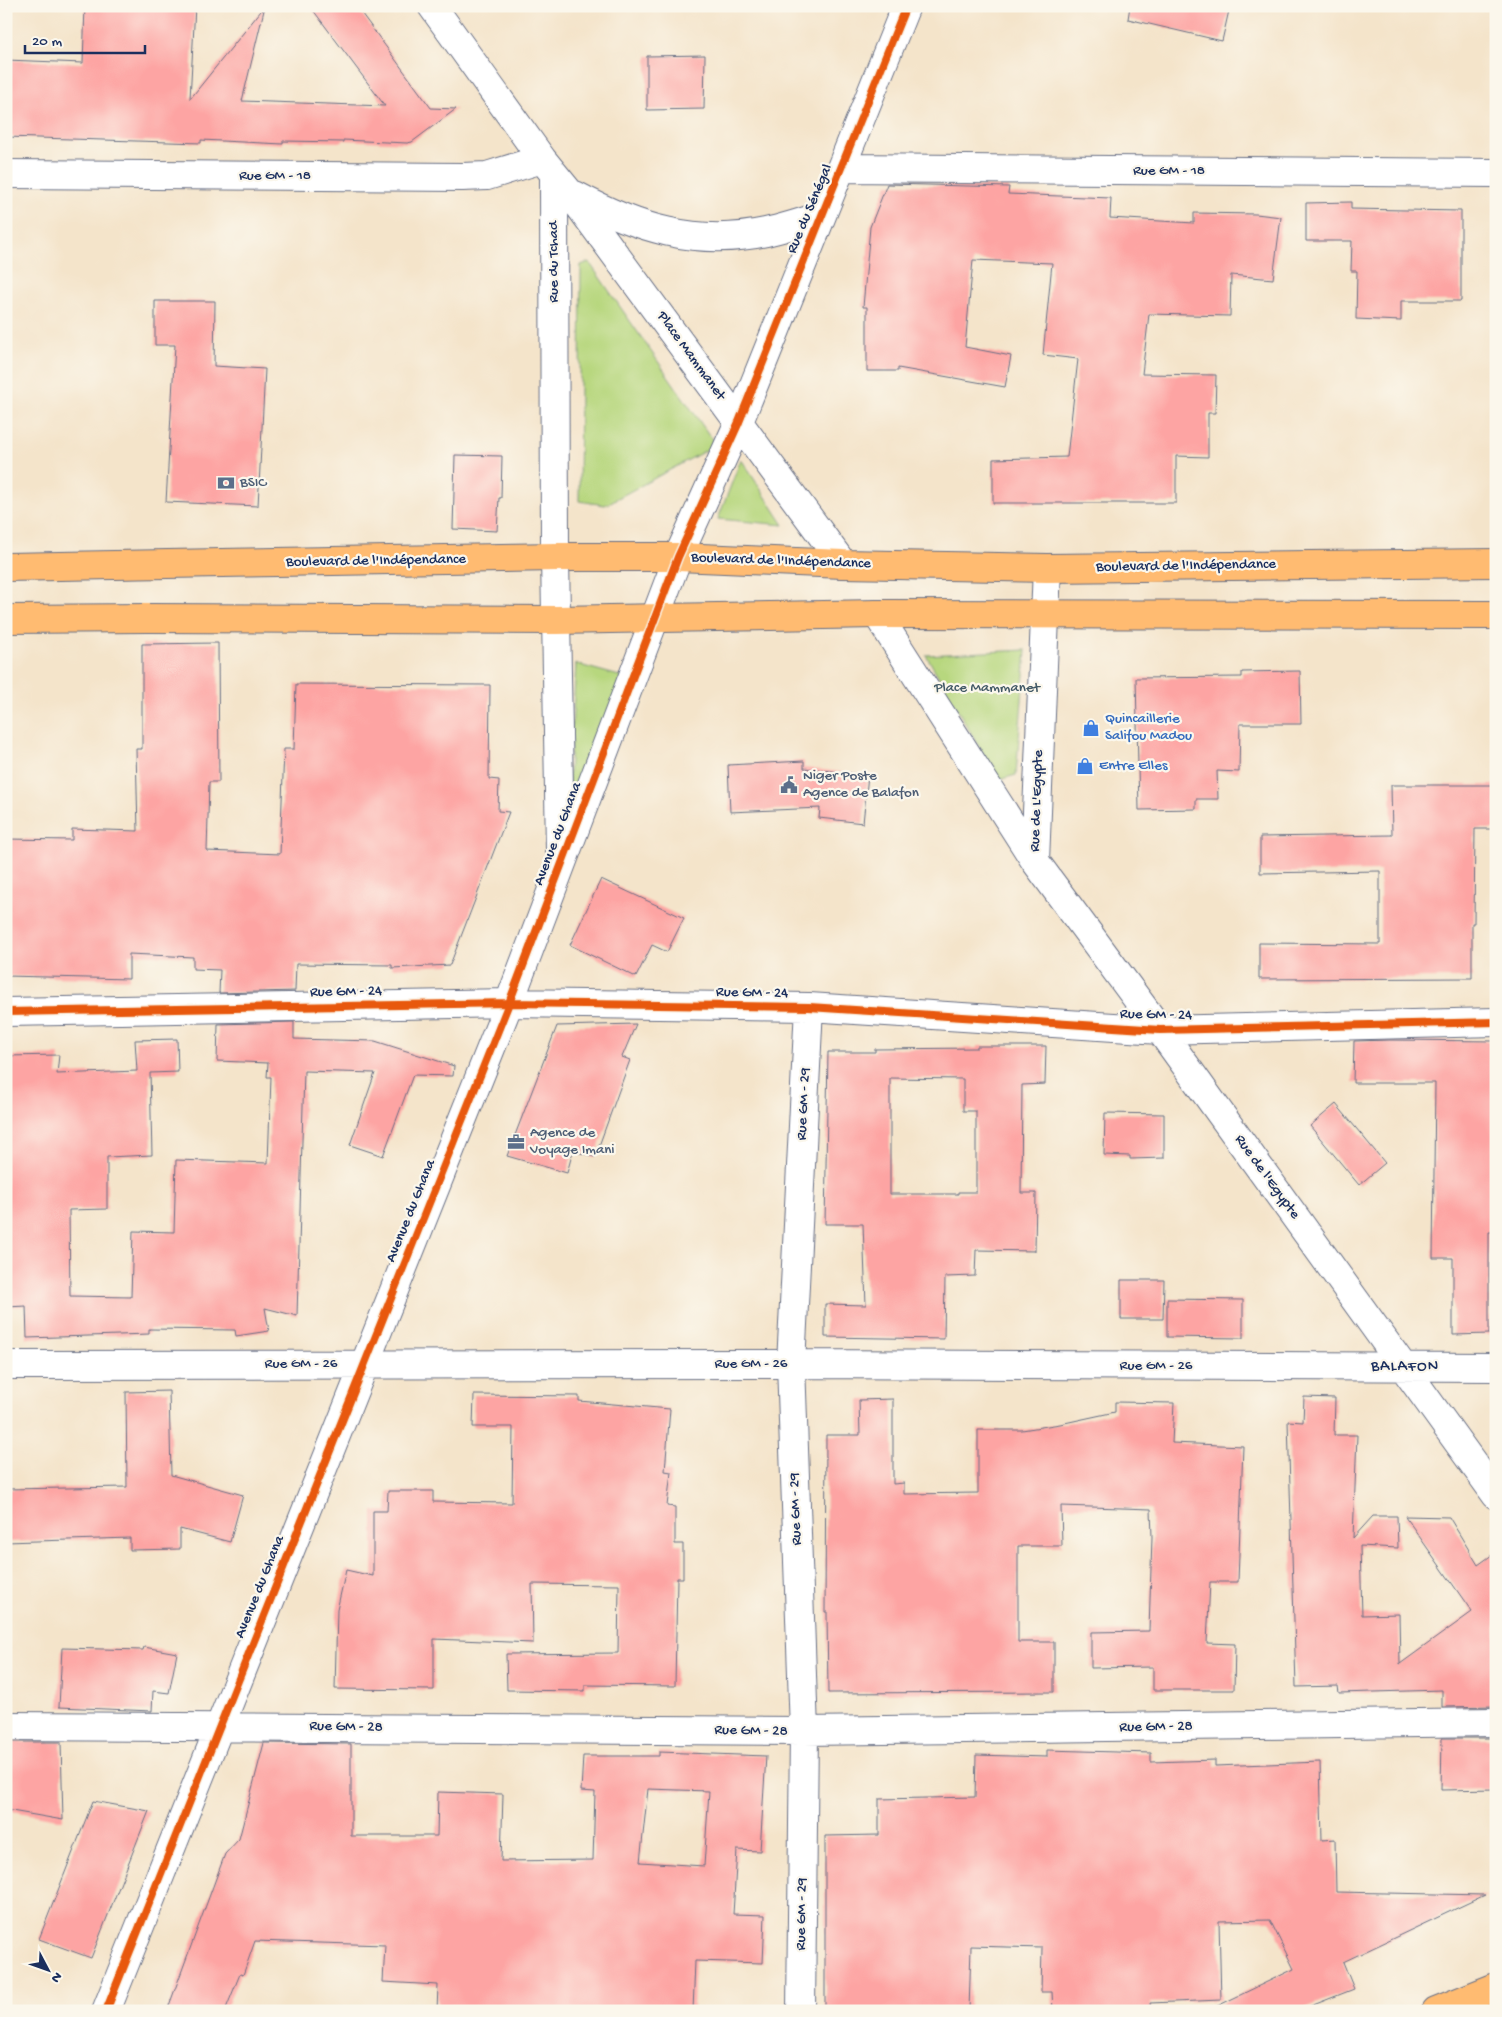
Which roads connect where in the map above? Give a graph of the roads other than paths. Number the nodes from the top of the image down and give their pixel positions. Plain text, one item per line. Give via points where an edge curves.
1 (906, 6) edge
2 (442, 13) edge
3 (842, 168) junction
4 (1496, 173) edge
5 (6, 174) edge
6 (555, 175) junction
7 (821, 216) junction
8 (739, 422) junction
9 (555, 557) junction
10 (678, 557) junction
11 (1496, 563) edge
12 (843, 564) junction
13 (6, 567) edge
14 (1047, 568) junction
15 (877, 614) junction
16 (1045, 615) junction
17 (1496, 615) edge
18 (655, 617) junction
19 (6, 619) edge
20 (557, 620) junction
21 (1035, 862) junction
22 (560, 866) junction
23 (509, 1003) junction
24 (809, 1007) junction
25 (6, 1012) edge
26 (1496, 1022) edge
27 (1160, 1030) junction
28 (364, 1364) junction
29 (791, 1364) junction
30 (6, 1365) edge
31 (1405, 1367) junction
32 (1496, 1367) edge
33 (1496, 1495) edge
34 (1496, 1722) edge
35 (6, 1726) edge
36 (220, 1726) junction
37 (804, 1731) junction
38 (1496, 1987) edge
39 (106, 2011) edge
40 (801, 2011) edge
41 (1436, 2011) edge

1 - 3 street, Rue du Sénégal
2 - 6 street
3 - 4 street, Rue GM - 18
3 - 7 street, Rue du Sénégal
5 - 6 street, Rue GM - 18 via 462,178
6 - 7 street via 607,212 658,231 711,237 764,232
6 - 8 street, Place Mammanet
6 - 9 street, Rue du Tchad
7 - 8 street, Rue du Sénégal
8 - 10 street, Avenue du Ghana
8 - 12 street, Place Mammanet
9 - 10 main road, Boulevard de l'Indépendance
9 - 13 main road, Boulevard de l'Indépendance
9 - 20 street, Avenue du Ghana
10 - 12 main road, Boulevard de l'Indépendance
10 - 18 street, Avenue du Ghana
11 - 14 main road, Boulevard de l'Indépendance
12 - 14 main road, Boulevard de l'Indépendance
14 - 16 street, Rue de L'Egypte
15 - 16 main road
15 - 18 main road
15 - 21 street, Rue de L'Egypte
16 - 17 main road
16 - 21 street, Rue de L'Egypte
18 - 20 main road
18 - 22 street, Avenue du Ghana
19 - 20 main road
20 - 22 street, Avenue du Ghana
21 - 27 street, Rue de l'Egypte
22 - 23 street, Avenue du Ghana
23 - 24 street, Rue GM - 24
23 - 25 street, Rue GM - 24
23 - 28 street, Avenue du Ghana
24 - 27 street, Rue GM - 24
24 - 29 street, Rue GM - 29
26 - 27 street, Rue GM - 24
27 - 31 street, Rue de l'Egypte
28 - 29 street, Rue GM - 26
28 - 30 street, Rue GM - 26
28 - 36 street, Avenue du Ghana
29 - 31 street, Rue GM - 26
29 - 37 street, Rue GM - 29
31 - 32 street, Rue GM - 26
31 - 33 street, Rue de l'Egypte
34 - 37 street, Rue GM - 28
35 - 36 street, Rue GM - 28
36 - 37 street, Rue GM - 28
36 - 39 street, Avenue du Ghana
37 - 40 street, Rue GM - 29
38 - 41 main road

